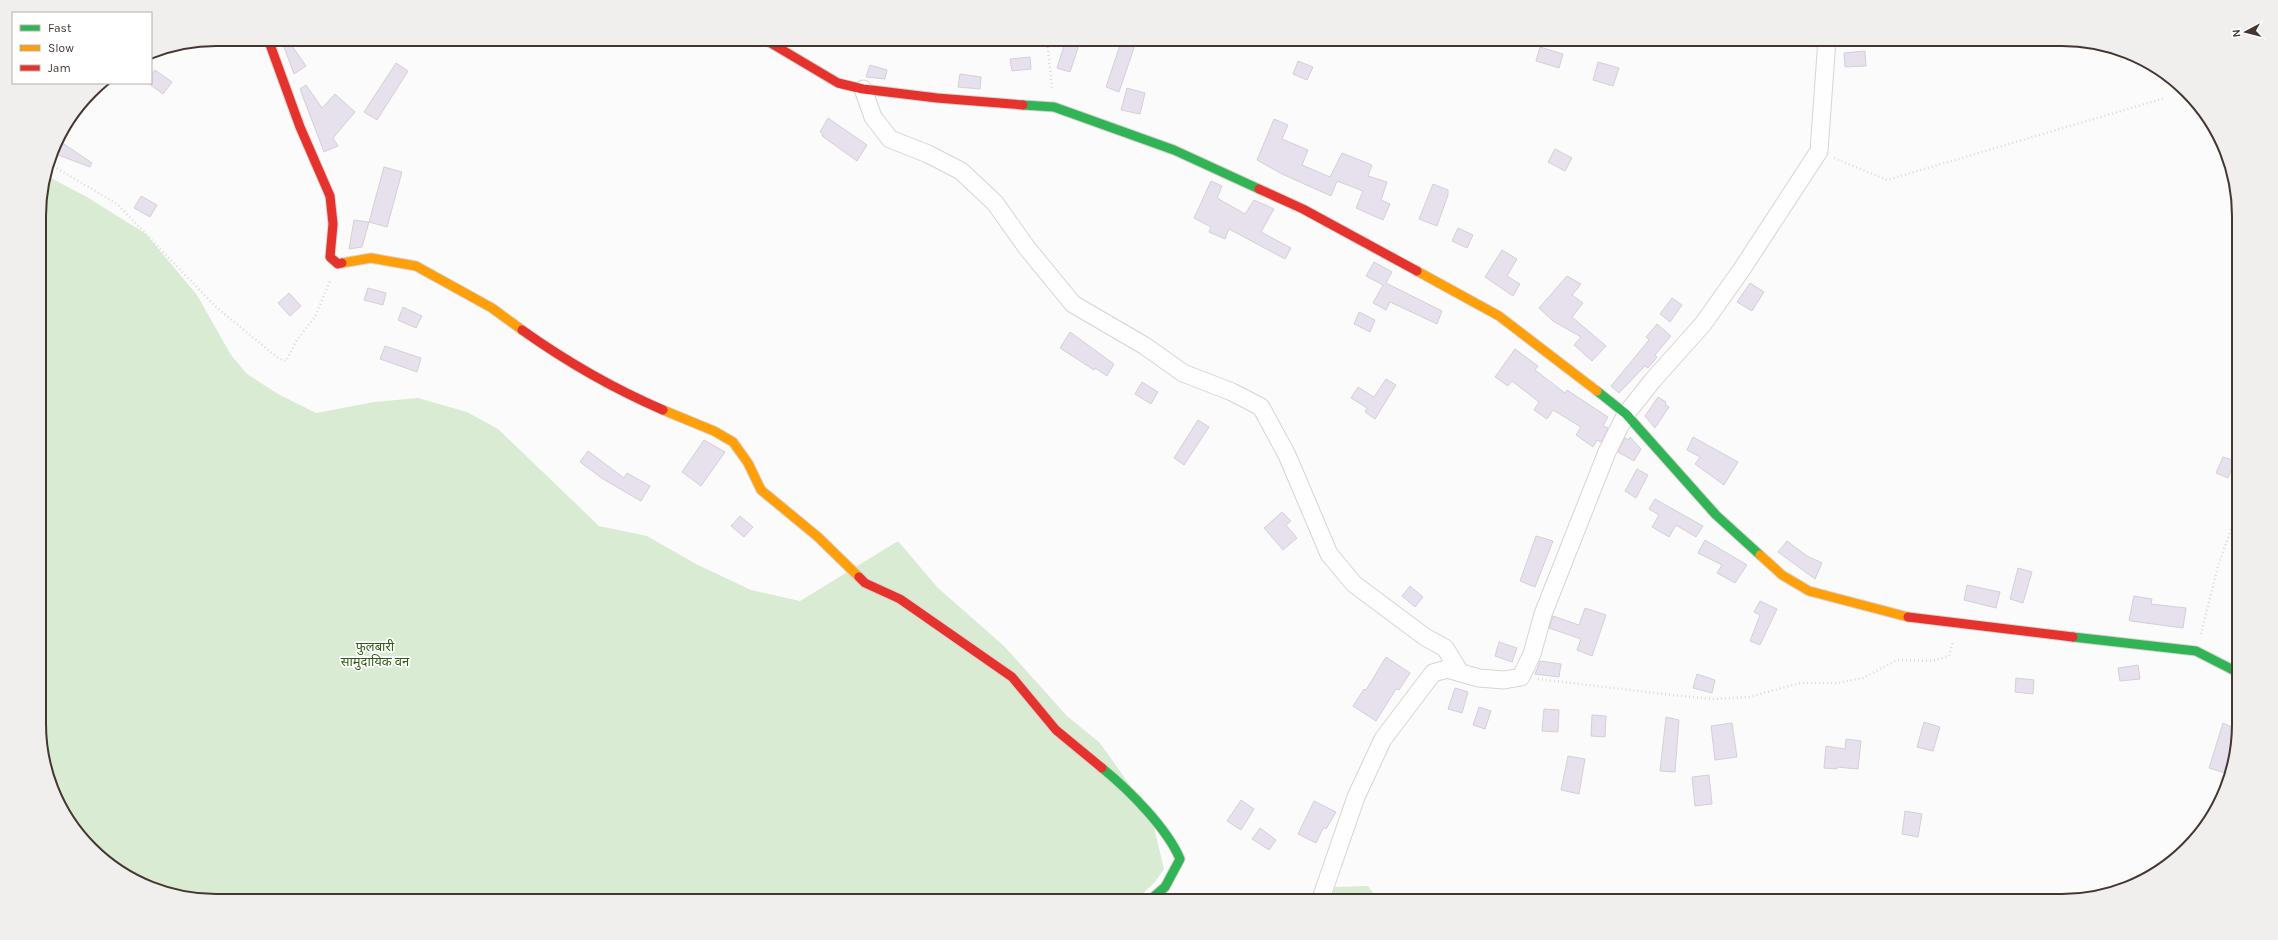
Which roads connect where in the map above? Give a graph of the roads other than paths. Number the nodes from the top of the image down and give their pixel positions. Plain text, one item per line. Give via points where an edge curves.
1 (271, 46) edge
2 (775, 46) edge
3 (1826, 46) edge
4 (863, 89) junction
5 (1626, 414) junction
6 (2232, 670) edge
7 (1460, 672) junction
8 (1156, 894) edge
9 (1322, 894) edge

1 - 8 street via 303,134 330,196 333,224 330,257 338,264 371,258 416,266 492,308 564,360 634,398 714,431 733,442 748,463 761,490 818,537 865,583 900,599 1012,677 1056,730 1109,774 1157,823 1174,845 1180,859 1164,887
2 - 4 street via 838,83
3 - 5 street via 1818,151 1703,324
4 - 5 street via 937,98 1054,107 1174,150 1303,209 1499,316
4 - 7 street via 873,117 890,139 961,171 995,203 1027,248 1073,304 1145,346 1183,374 1232,392 1261,407 1287,455 1329,554 1354,584 1425,637 1445,648
5 - 6 street via 1716,515 1782,575 1809,591 1903,616 2196,652
5 - 7 street via 1607,452 1543,614 1532,654 1521,677 1504,680 1479,678
7 - 9 street via 1447,669 1432,673 1383,739 1356,797

